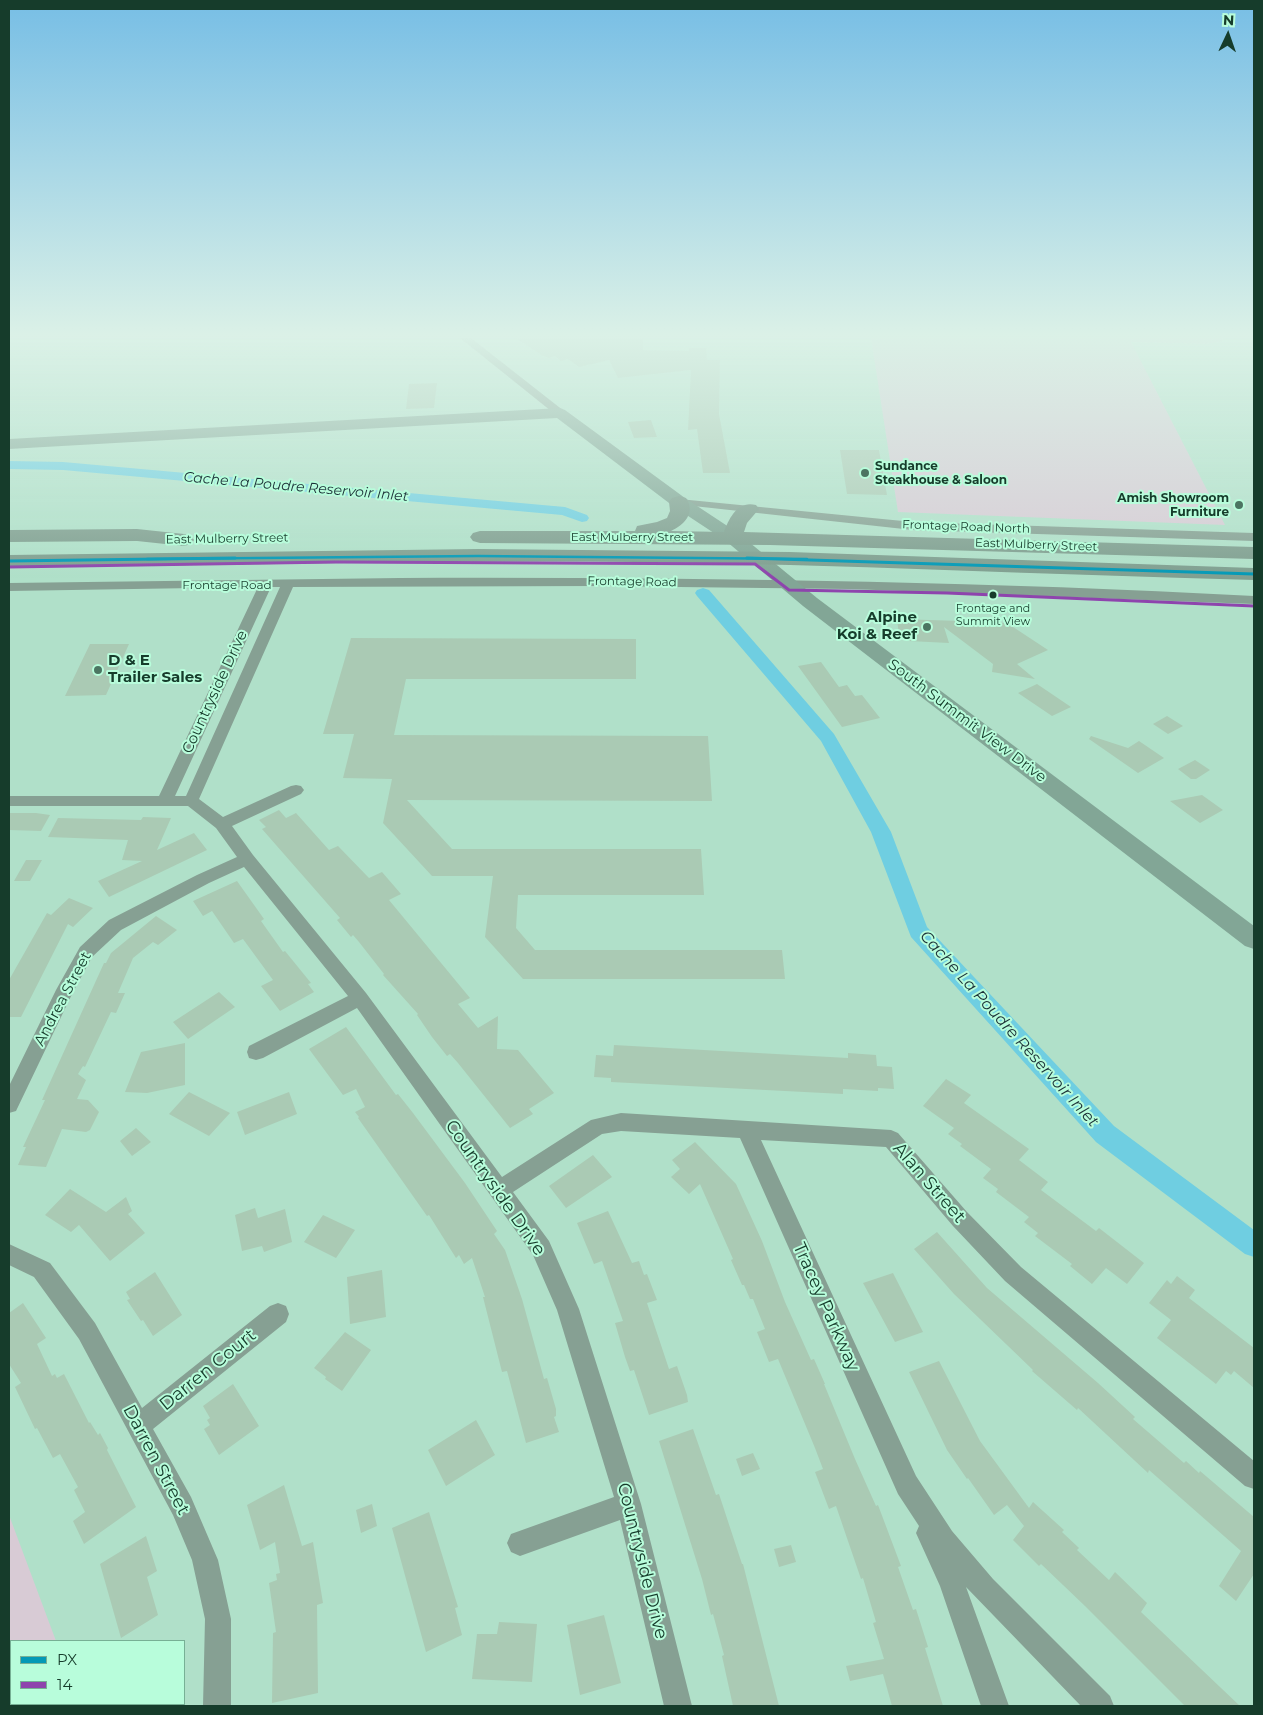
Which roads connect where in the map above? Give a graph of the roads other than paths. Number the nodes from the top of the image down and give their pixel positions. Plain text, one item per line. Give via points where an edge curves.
1 (471, 418) edge
2 (567, 418) edge
3 (9, 444) edge
4 (679, 502) junction
5 (749, 509) junction
6 (9, 536) edge
7 (542, 536) junction
8 (732, 537) junction
9 (1254, 537) edge
10 (184, 540) junction
11 (9, 542) edge
12 (1254, 553) edge
13 (757, 558) junction
14 (119, 559) junction
15 (9, 561) edge
16 (9, 567) edge
17 (1254, 574) edge
18 (266, 584) junction
19 (288, 584) junction
20 (790, 584) junction
21 (9, 588) edge
22 (1254, 600) edge
23 (296, 790) dead end
24 (164, 800) junction
25 (9, 801) edge
26 (191, 801) junction
27 (222, 824) junction
28 (247, 859) junction
29 (1253, 935) edge
30 (360, 998) junction
31 (256, 1052) dead end
32 (9, 1105) edge
33 (746, 1130) junction
34 (499, 1190) junction
35 (9, 1254) edge
36 (278, 1314) dead end
37 (138, 1426) junction
38 (1254, 1477) edge
39 (907, 1485) junction
40 (629, 1504) junction
41 (520, 1543) dead end
42 (217, 1706) edge
43 (678, 1706) edge
44 (995, 1706) edge
45 (1100, 1706) edge

1 - 3 street
2 - 4 street, South Summit View Drive
4 - 5 street, Frontage Road North
4 - 7 highway via 680,511 675,522 662,528
4 - 8 street, South Summit View Drive
5 - 8 highway via 738,521
5 - 9 street, Frontage Road North via 913,526
6 - 10 highway via 137,535
7 - 8 highway, East Mulberry Street
7 - 10 highway, East Mulberry Street
8 - 12 highway, East Mulberry Street
8 - 13 street, South Summit View Drive
10 - 11 highway, East Mulberry Street
13 - 14 highway, East Mulberry Street via 336,556
13 - 17 highway, East Mulberry Street
13 - 20 street, South Summit View Drive
14 - 15 highway, East Mulberry Street
14 - 16 highway
18 - 19 street, Frontage Road
18 - 21 street, Frontage Road
18 - 24 street, Countryside Drive
19 - 20 street, Frontage Road
19 - 26 street, Countryside Drive
20 - 22 street, Frontage Road
20 - 29 street, South Summit View Drive
23 - 27 street
24 - 25 street
24 - 26 street
26 - 27 street, Countryside Drive
27 - 28 street, Countryside Drive
28 - 30 street, Countryside Drive
28 - 32 street, Andrea Street via 115,925 86,952
30 - 31 street
30 - 34 street, Countryside Drive
33 - 34 street, Alan Street via 621,1122 598,1126
33 - 38 street, Alan Street via 890,1139 1013,1274
33 - 39 street, Tracey Parkway
34 - 40 street, Countryside Drive via 541,1248 568,1309
35 - 37 street, Darren Street via 42,1270 87,1331
36 - 37 street, Darren Court
37 - 42 street, Darren Street via 182,1506 205,1560 218,1619
39 - 44 street, Tracey Parkway via 952,1583
39 - 45 street, Tracey Parkway via 943,1540 984,1588
40 - 41 street
40 - 43 street, Countryside Drive

